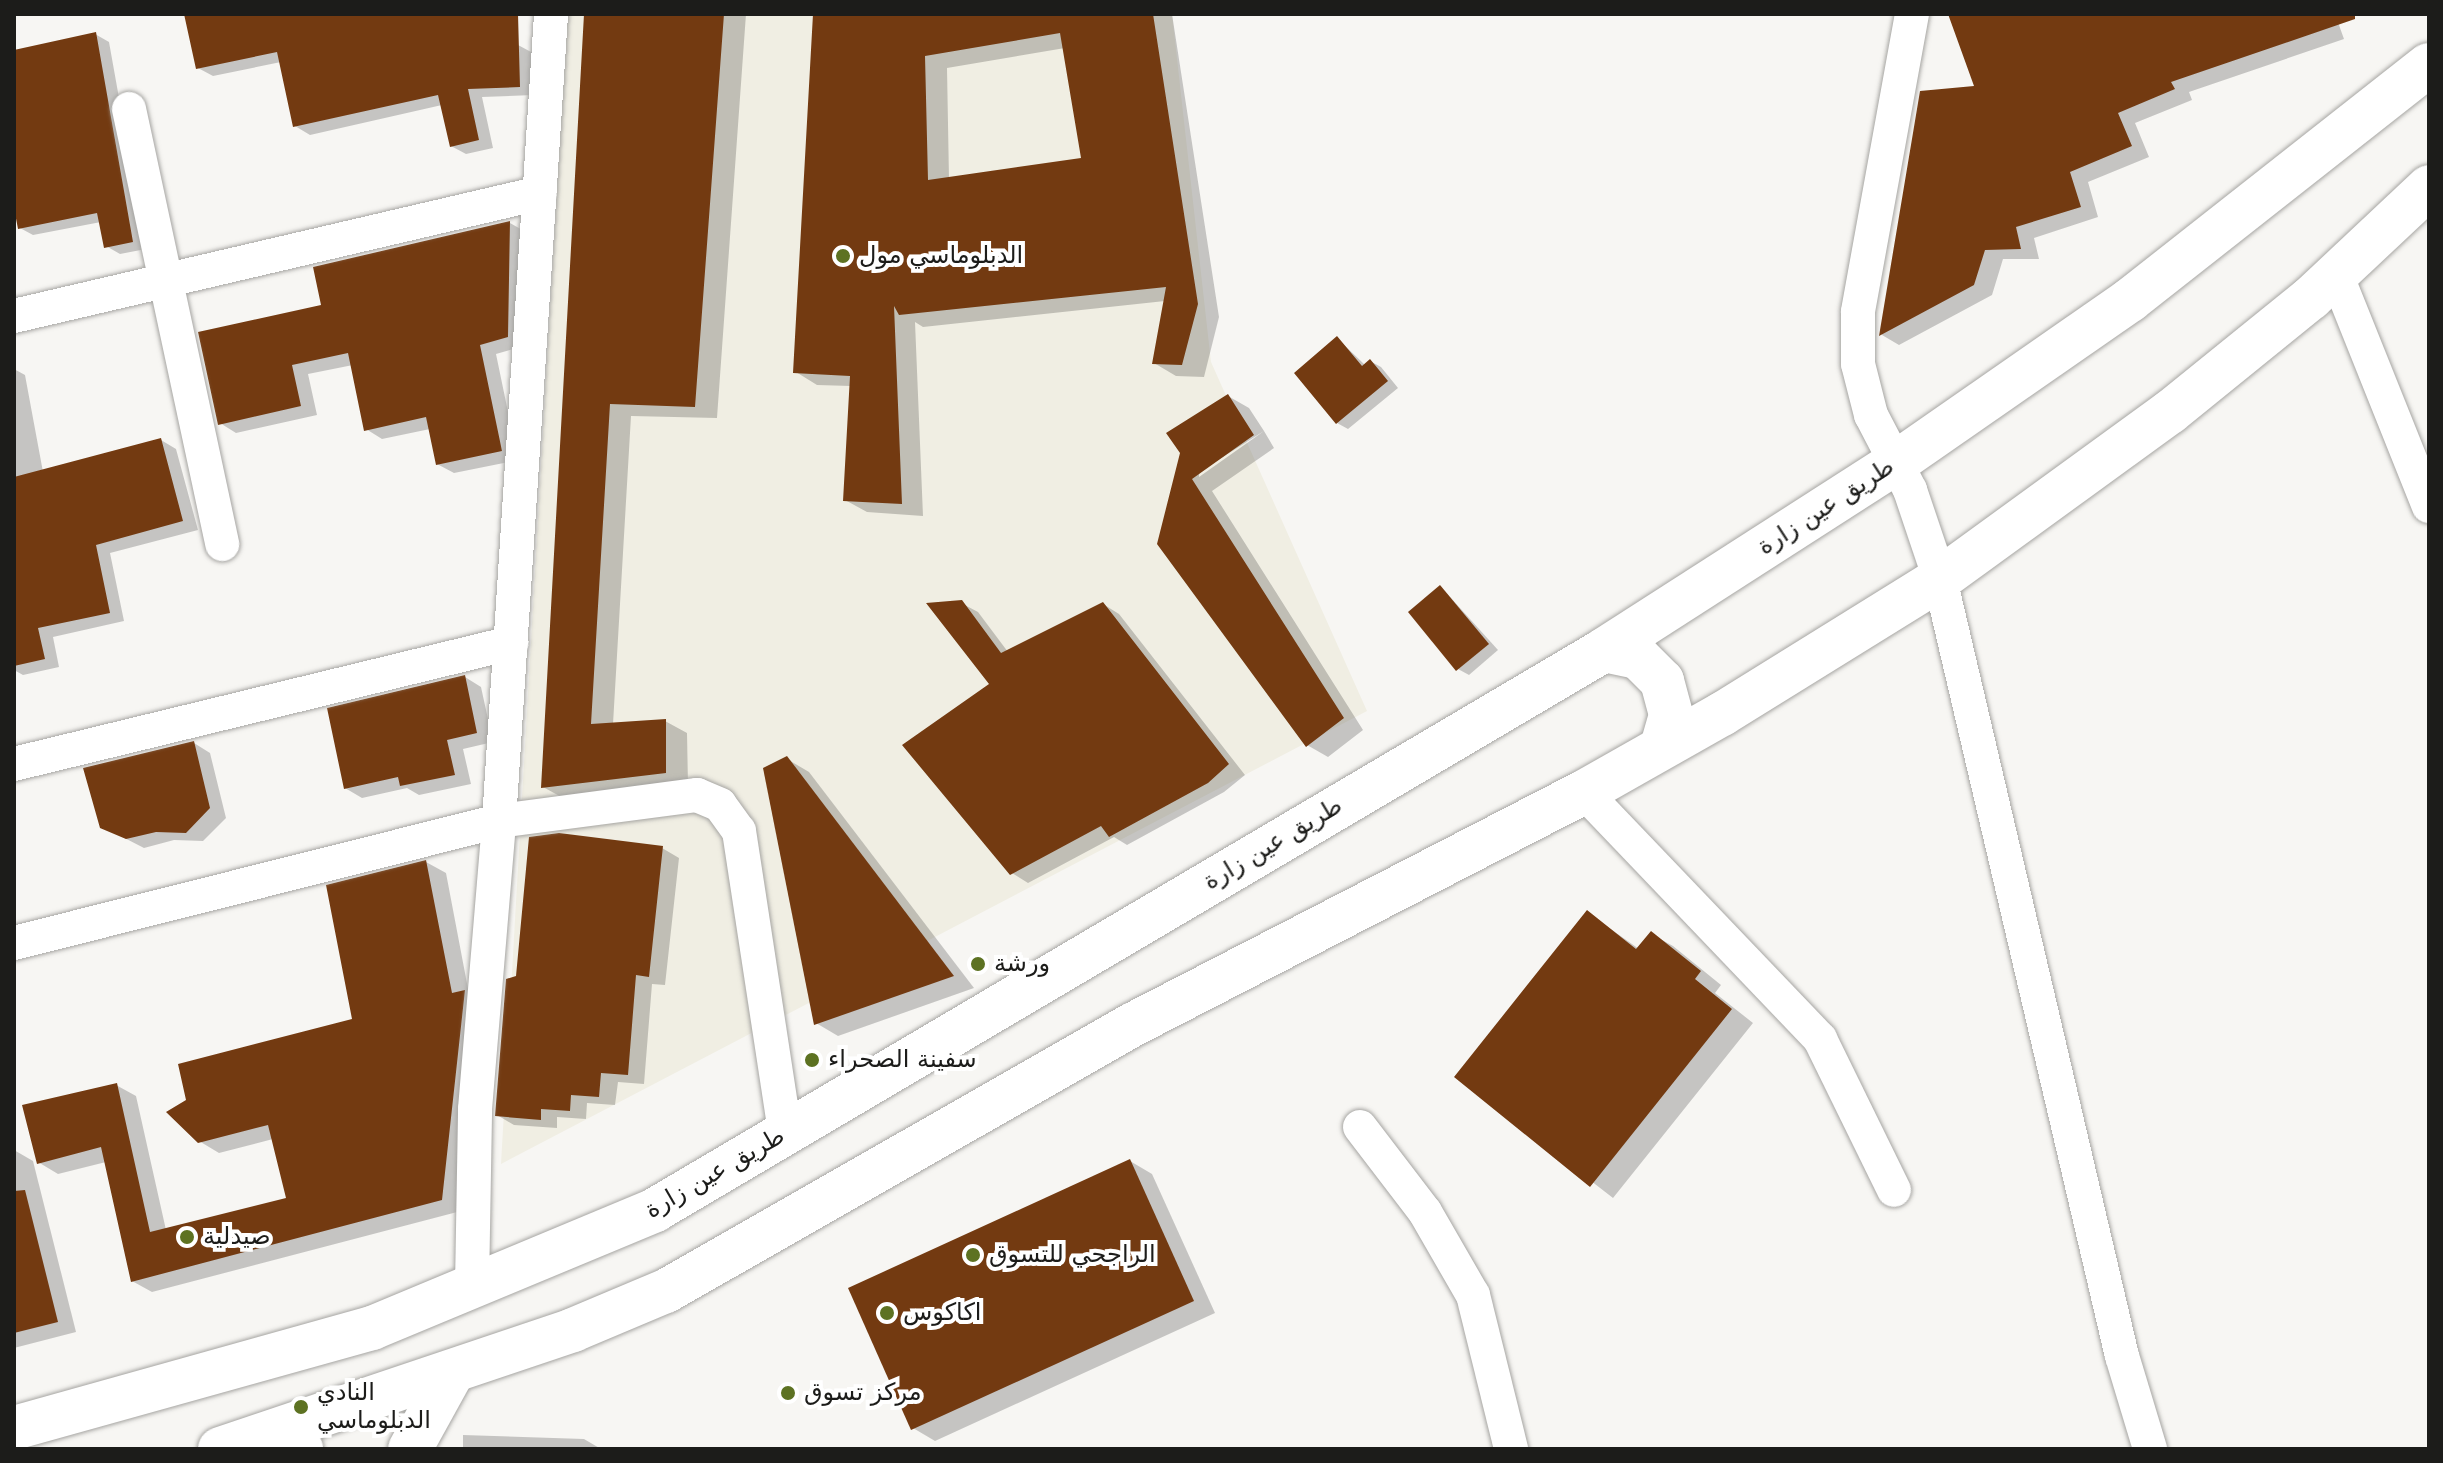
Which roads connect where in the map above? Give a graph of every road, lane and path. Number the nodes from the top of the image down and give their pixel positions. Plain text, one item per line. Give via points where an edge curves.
1 (551, 14) edge
2 (1912, 14) edge
3 (2429, 65) edge
4 (129, 109) dead end
5 (2429, 187) edge
6 (540, 193) junction
7 (2336, 274) junction
8 (165, 283) junction
9 (14, 316) edge
10 (1897, 462) junction
11 (2429, 506) edge
12 (222, 544) dead end
13 (1940, 579) junction
14 (511, 643) junction
15 (1604, 650) junction
16 (1662, 747) junction
17 (14, 764) edge
18 (1584, 792) junction
19 (499, 821) junction
20 (14, 943) edge
21 (1360, 1127) dead end
22 (785, 1132) junction
23 (1894, 1190) dead end
24 (472, 1286) junction
25 (452, 1373) junction
26 (14, 1428) edge
27 (237, 1444) edge
28 (301, 1449) edge
29 (410, 1449) edge
30 (1511, 1449) edge
31 (2150, 1449) edge

1 - 6 street
2 - 10 street via 1856,338 1871,415
3 - 10 main road, طريق عين زارة via 2130,300
4 - 8 street
5 - 7 main road
6 - 8 street
6 - 14 street
7 - 11 street
7 - 13 main road via 2170,412
8 - 9 street
8 - 12 street
10 - 13 street
10 - 15 main road, طريق عين زارة
13 - 16 main road via 1791,674
13 - 31 street via 2122,1356
14 - 17 street
14 - 19 street
15 - 16 main road via 1638,657 1662,681 1671,715
15 - 22 main road, طريق عين زارة
16 - 18 main road
18 - 23 street via 1820,1039
18 - 25 main road via 1132,1025 666,1291
19 - 20 street
19 - 22 street via 684,794 709,798 732,816 739,831
19 - 24 street via 475,1109
21 - 30 street via 1425,1212 1473,1295
22 - 24 main road, طريق عين زارة via 655,1210
24 - 26 main road, طريق عين زارة via 372,1328
25 - 27 main road
25 - 29 main road
27 - 28 main road

